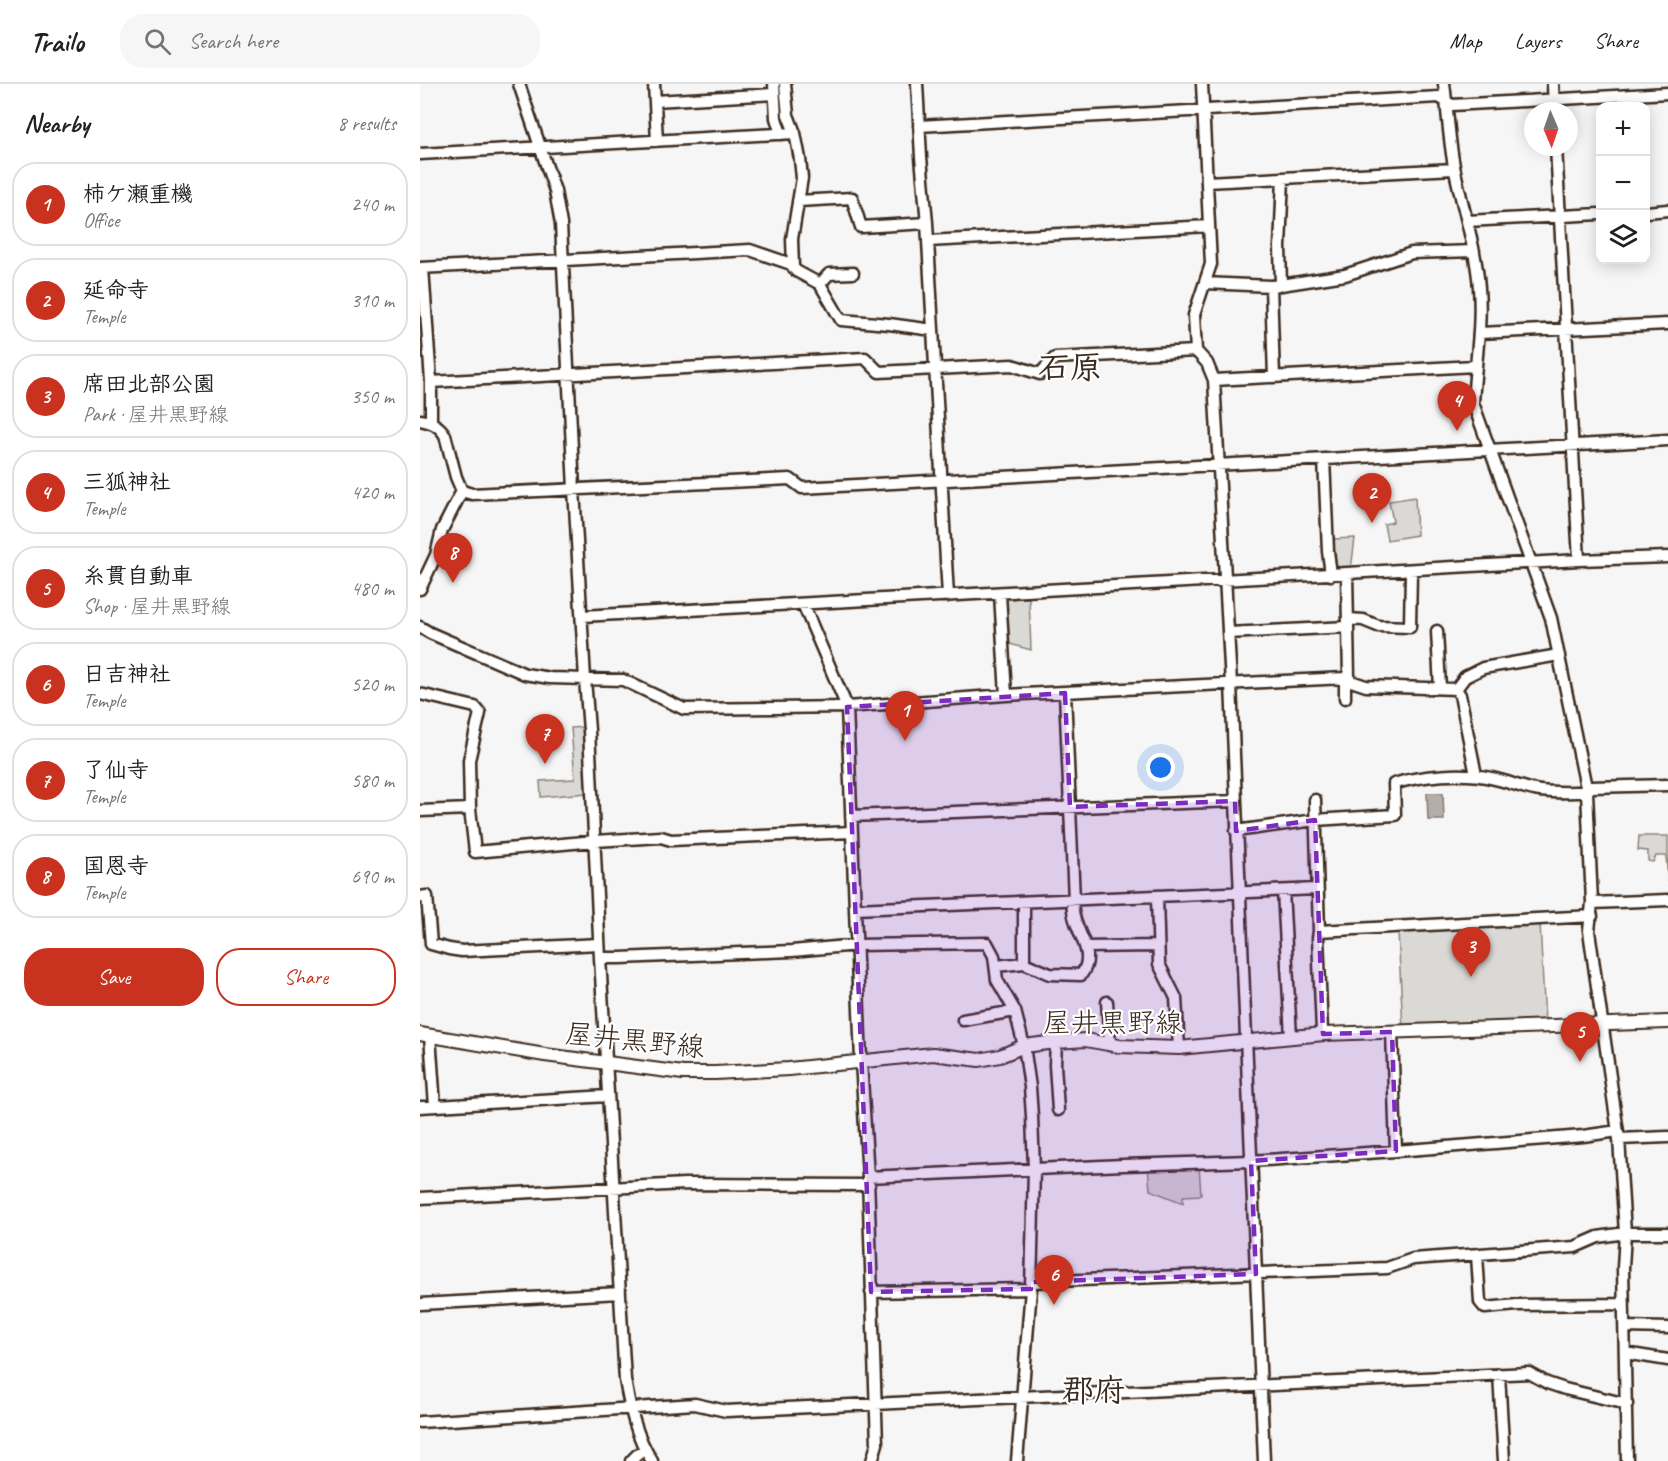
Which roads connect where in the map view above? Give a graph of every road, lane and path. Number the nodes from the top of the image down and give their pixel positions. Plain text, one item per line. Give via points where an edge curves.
1 (519, 84) edge
2 (654, 84) edge
3 (785, 84) edge
4 (917, 84) edge
5 (1202, 84) edge
6 (1444, 84) edge
7 (1553, 84) edge
8 (774, 89) edge
9 (1668, 93) edge
10 (1554, 99) junction
11 (655, 100) junction
12 (1446, 101) junction
13 (1204, 111) junction
14 (919, 126) junction
15 (781, 134) junction
16 (795, 134) junction
17 (657, 141) junction
18 (540, 147) junction
19 (420, 154) edge
20 (1556, 156) edge
21 (1455, 169) junction
22 (1283, 178) junction
23 (1207, 182) junction
24 (798, 201) junction
25 (1668, 210) edge
26 (1650, 212) edge
27 (1596, 214) edge
28 (1559, 216) junction
29 (1467, 221) junction
30 (927, 223) junction
31 (1209, 226) junction
32 (928, 241) junction
33 (1474, 251) junction
34 (563, 260) junction
35 (793, 267) junction
36 (421, 268) edge
37 (853, 273) dead end
38 (1205, 284) junction
39 (820, 285) junction
40 (1276, 285) junction
41 (1668, 324) edge
42 (933, 330) junction
43 (1566, 330) junction
44 (1480, 333) junction
45 (1196, 351) junction
46 (424, 358) edge
47 (1475, 366) junction
48 (935, 369) junction
49 (569, 374) junction
50 (1274, 377) junction
51 (1214, 380) junction
52 (431, 382) junction
53 (425, 421) edge
54 (1668, 440) edge
55 (1572, 445) junction
56 (1490, 450) junction
57 (1324, 459) junction
58 (1218, 465) junction
59 (942, 480) junction
60 (574, 489) junction
61 (462, 491) junction
62 (1668, 557) edge
63 (1579, 560) junction
64 (1532, 563) junction
65 (1411, 571) junction
66 (1347, 574) junction
67 (1331, 575) junction
68 (1225, 581) junction
69 (420, 589) edge
70 (1000, 594) junction
71 (948, 596) junction
72 (803, 604) junction
73 (582, 616) junction
74 (1348, 623) junction
75 (420, 627) edge
76 (1437, 631) dead end
77 (1228, 633) junction
78 (1559, 655) junction
79 (1347, 678) junction
80 (585, 679) junction
81 (1231, 684) junction
82 (1440, 688) junction
83 (1456, 688) junction
84 (1065, 693) junction
85 (420, 694) edge
86 (1006, 695) junction
87 (1345, 698) dead end
88 (847, 707) junction
89 (1476, 775) junction
90 (1668, 785) edge
91 (1587, 792) junction
92 (1315, 800) dead end
93 (1235, 801) junction
94 (1070, 807) junction
95 (470, 809) junction
96 (420, 812) edge
97 (851, 816) junction
98 (1315, 820) junction
99 (1236, 831) junction
100 (852, 832) junction
101 (595, 840) junction
102 (1317, 889) junction
103 (1282, 891) junction
104 (1240, 893) junction
105 (420, 897) edge
106 (1157, 897) junction
107 (1074, 900) junction
108 (1668, 900) edge
109 (1024, 902) junction
110 (1592, 903) junction
111 (855, 909) junction
112 (1592, 916) junction
113 (1319, 931) junction
114 (599, 944) junction
115 (857, 945) junction
116 (1158, 946) junction
117 (1086, 947) junction
118 (600, 958) junction
119 (1024, 963) junction
120 (996, 966) junction
121 (1107, 1002) dead end
122 (1015, 1011) junction
123 (963, 1020) dead end
124 (1668, 1022) edge
125 (1604, 1025) junction
126 (1392, 1032) junction
127 (1324, 1034) junction
128 (425, 1035) edge
129 (1291, 1036) junction
130 (1056, 1042) junction
131 (1246, 1042) junction
132 (1110, 1045) junction
133 (1024, 1046) junction
134 (1179, 1048) junction
135 (861, 1061) junction
136 (607, 1063) junction
137 (608, 1096) junction
138 (435, 1106) junction
139 (420, 1107) edge
140 (1058, 1110) dead end
141 (1618, 1135) junction
142 (1668, 1137) edge
143 (1396, 1151) junction
144 (1251, 1161) junction
145 (1034, 1169) junction
146 (869, 1181) junction
147 (613, 1187) junction
148 (420, 1198) edge
149 (1625, 1233) junction
150 (1668, 1233) edge
151 (1477, 1255) junction
152 (1256, 1274) junction
153 (1031, 1285) junction
154 (872, 1292) junction
155 (620, 1293) junction
156 (420, 1304) edge
157 (1624, 1304) junction
158 (1625, 1327) junction
159 (1668, 1328) edge
160 (1625, 1353) junction
161 (1668, 1360) edge
162 (1499, 1374) junction
163 (1261, 1385) junction
164 (1023, 1398) junction
165 (876, 1404) junction
166 (1627, 1404) junction
167 (629, 1407) junction
168 (420, 1422) edge
169 (645, 1450) junction
170 (631, 1461) edge
171 (652, 1461) edge
172 (872, 1461) edge
173 (1017, 1461) edge
174 (1264, 1461) edge
175 (1504, 1461) edge
176 (1627, 1461) edge

1 - 18 street
2 - 11 street
3 - 16 street via 788,115
4 - 14 street
5 - 13 street
6 - 12 street
7 - 10 street
8 - 11 street
8 - 15 street
9 - 10 street
10 - 12 street via 1452,105
11 - 17 street
12 - 13 street via 1439,97
12 - 21 street
13 - 14 street
13 - 23 street
14 - 30 street
15 - 16 street
15 - 17 street
16 - 24 street via 802,178
17 - 18 street
18 - 19 street
18 - 34 street via 558,205
20 - 28 street
21 - 22 street
21 - 29 street
22 - 23 street
22 - 40 street
23 - 31 street
24 - 30 street via 852,198 861,227
24 - 35 street via 792,239
25 - 26 street
27 - 28 street
28 - 29 street
28 - 43 street
29 - 33 street
30 - 32 street
31 - 32 street
31 - 38 street via 1211,264
32 - 42 street
33 - 40 street via 1412,253 1345,275
33 - 44 street
34 - 35 street via 750,250
34 - 36 street
34 - 49 street
35 - 39 street
36 - 46 street
37 - 39 street via 829,274
38 - 40 street
38 - 45 street via 1194,315
39 - 42 street via 841,320
40 - 50 street
41 - 43 street
42 - 48 street
43 - 44 street
43 - 55 street
44 - 47 street
45 - 48 street via 1055,358 1040,374 1012,365
45 - 51 street
46 - 52 street
47 - 50 street
47 - 56 street via 1473,403
48 - 49 street via 879,372 865,358
48 - 59 street
49 - 52 street
49 - 60 street
50 - 51 street
51 - 58 street
52 - 53 street
53 - 61 street via 441,428 445,435
54 - 55 street
55 - 56 street
55 - 63 street
56 - 57 street
56 - 64 street
57 - 58 street
57 - 67 street
58 - 59 street
58 - 68 street
59 - 60 street via 802,488 790,479
59 - 71 street
60 - 61 street via 472,494
60 - 73 street
61 - 69 street via 442,530 436,555
62 - 63 street
63 - 64 street
64 - 65 street
64 - 78 street
65 - 66 street
65 - 74 street via 1410,627 1378,626 1363,620
66 - 67 street
66 - 74 street
67 - 68 street
68 - 70 street
68 - 77 street
70 - 71 street
70 - 86 street
71 - 72 street
72 - 73 street
72 - 88 street
73 - 80 street
74 - 77 street
74 - 79 street
75 - 80 street via 525,674
76 - 82 street
77 - 81 street
78 - 83 street via 1484,668 1465,677
78 - 91 street
79 - 81 street
79 - 82 street via 1366,686
79 - 87 street
80 - 88 street via 623,680 684,709
80 - 101 street
81 - 84 street
81 - 93 street
82 - 83 street
83 - 89 street
84 - 86 street
84 - 94 street
85 - 95 street via 475,707 480,713 469,760
86 - 88 street
88 - 97 street
89 - 91 street via 1539,791
89 - 98 street via 1408,779 1394,784 1395,815
90 - 91 street via 1591,787
91 - 110 street
92 - 98 street
93 - 94 street
93 - 99 street
94 - 97 street
94 - 107 street
95 - 96 street
95 - 101 street via 475,852
97 - 100 street
98 - 99 street
98 - 102 street
99 - 104 street
100 - 101 street
100 - 111 street
101 - 114 street
102 - 103 street
102 - 113 street
103 - 104 street
103 - 129 street
104 - 106 street
104 - 131 street
105 - 114 street via 427,896 431,944 449,949
106 - 107 street
106 - 116 street
107 - 109 street
107 - 117 street via 1072,912
108 - 110 street
109 - 111 street
109 - 119 street
110 - 112 street
111 - 115 street
112 - 113 street
112 - 125 street via 1589,931
113 - 127 street
114 - 118 street
115 - 118 street
115 - 120 street via 987,943
115 - 135 street
116 - 117 street
116 - 134 street via 1160,964 1176,998
117 - 119 street via 1086,969 1081,975 1050,974
118 - 136 street
119 - 120 street
120 - 122 street via 997,980
121 - 132 street
122 - 123 street via 986,1021
122 - 133 street
124 - 125 main road, 屋井黒野線
125 - 126 main road, 屋井黒野線
125 - 141 street
126 - 127 main road, 屋井黒野線
126 - 143 street
127 - 129 main road, 屋井黒野線
128 - 136 main road, 屋井黒野線
128 - 138 street
129 - 131 main road, 屋井黒野線
130 - 132 main road, 屋井黒野線 via 1086,1040
130 - 133 main road, 屋井黒野線
130 - 140 street
131 - 134 main road, 屋井黒野線
131 - 144 street
132 - 134 main road, 屋井黒野線
133 - 135 main road, 屋井黒野線 via 979,1060 933,1053
133 - 145 street
135 - 136 main road, 屋井黒野線 via 715,1073
135 - 146 street
136 - 137 street
137 - 138 street
137 - 147 street
138 - 139 street
141 - 142 street
141 - 143 street
141 - 149 street
143 - 144 street
144 - 145 street
144 - 152 street
145 - 146 street
145 - 153 street
146 - 147 street
146 - 154 street
147 - 148 street
147 - 155 street
149 - 150 street
149 - 151 street via 1598,1237 1575,1247
149 - 157 street
151 - 152 street via 1413,1259 1387,1268
151 - 157 street via 1480,1302 1485,1308
152 - 153 street
152 - 163 street
153 - 154 street
153 - 164 street
154 - 165 street
155 - 156 street
155 - 167 street
157 - 158 street
158 - 159 street
158 - 160 street
160 - 161 street
160 - 166 street
162 - 163 street
162 - 166 street via 1529,1373 1565,1389
162 - 175 street
163 - 164 street
163 - 174 street
164 - 165 street
164 - 173 street
165 - 167 street via 726,1411 695,1404
165 - 172 street via 877,1444
166 - 176 street
167 - 168 street
167 - 169 street
169 - 170 street
169 - 171 street

